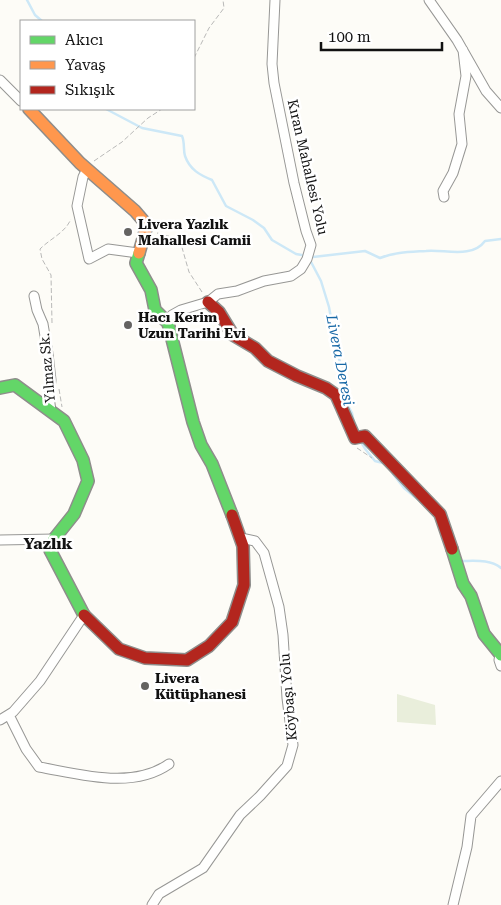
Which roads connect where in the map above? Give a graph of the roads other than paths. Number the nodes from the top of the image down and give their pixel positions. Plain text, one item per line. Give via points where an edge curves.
1 (275, 0) edge
2 (430, 0) edge
3 (463, 50) junction
4 (0, 80) edge
5 (20, 100) edge
6 (501, 108) edge
7 (30, 110) edge
8 (89, 166) junction
9 (444, 197) dead end
10 (138, 253) junction
11 (34, 296) dead end
12 (208, 302) junction
13 (168, 323) junction
14 (0, 388) edge
15 (55, 414) junction
16 (241, 538) junction
17 (54, 539) junction
18 (0, 540) edge
19 (84, 616) junction
20 (501, 659) edge
21 (9, 715) junction
22 (0, 720) edge
23 (169, 764) dead end
24 (501, 781) edge
25 (152, 905) edge
26 (453, 905) edge

1 - 12 street, Kıran Mahallesi Yolu via 274,83 294,183 311,244 307,260 291,276 218,294
2 - 3 street
3 - 6 street via 486,90
3 - 9 street via 466,76 459,114 462,144 453,173 443,191
4 - 5 street
7 - 8 street
8 - 10 street via 147,225
8 - 10 street via 83,177 77,206 89,259 108,249
10 - 13 street via 136,263 151,290 156,310
11 - 15 street, Yılmaz Sk. via 43,324 51,380 49,396
12 - 13 street, Kıran Mahallesi Yolu via 181,310 172,315
12 - 20 street via 219,312 233,335 255,348 268,361 336,395 355,438 365,436 440,514 463,584 471,596 484,634
13 - 16 street via 193,422
14 - 15 street via 15,385
15 - 17 street via 64,421 83,460 88,481 74,514
16 - 19 street via 244,585 232,622 209,646 187,660 145,658 119,649
16 - 25 street, Köybaşı Yolu via 255,541 264,553 279,607 293,745 287,766 240,814 203,868 159,894
17 - 18 street
17 - 19 street via 50,550
19 - 21 street via 40,681
21 - 22 street
21 - 23 street via 39,767 101,778 132,777 158,771
24 - 26 street via 472,816

